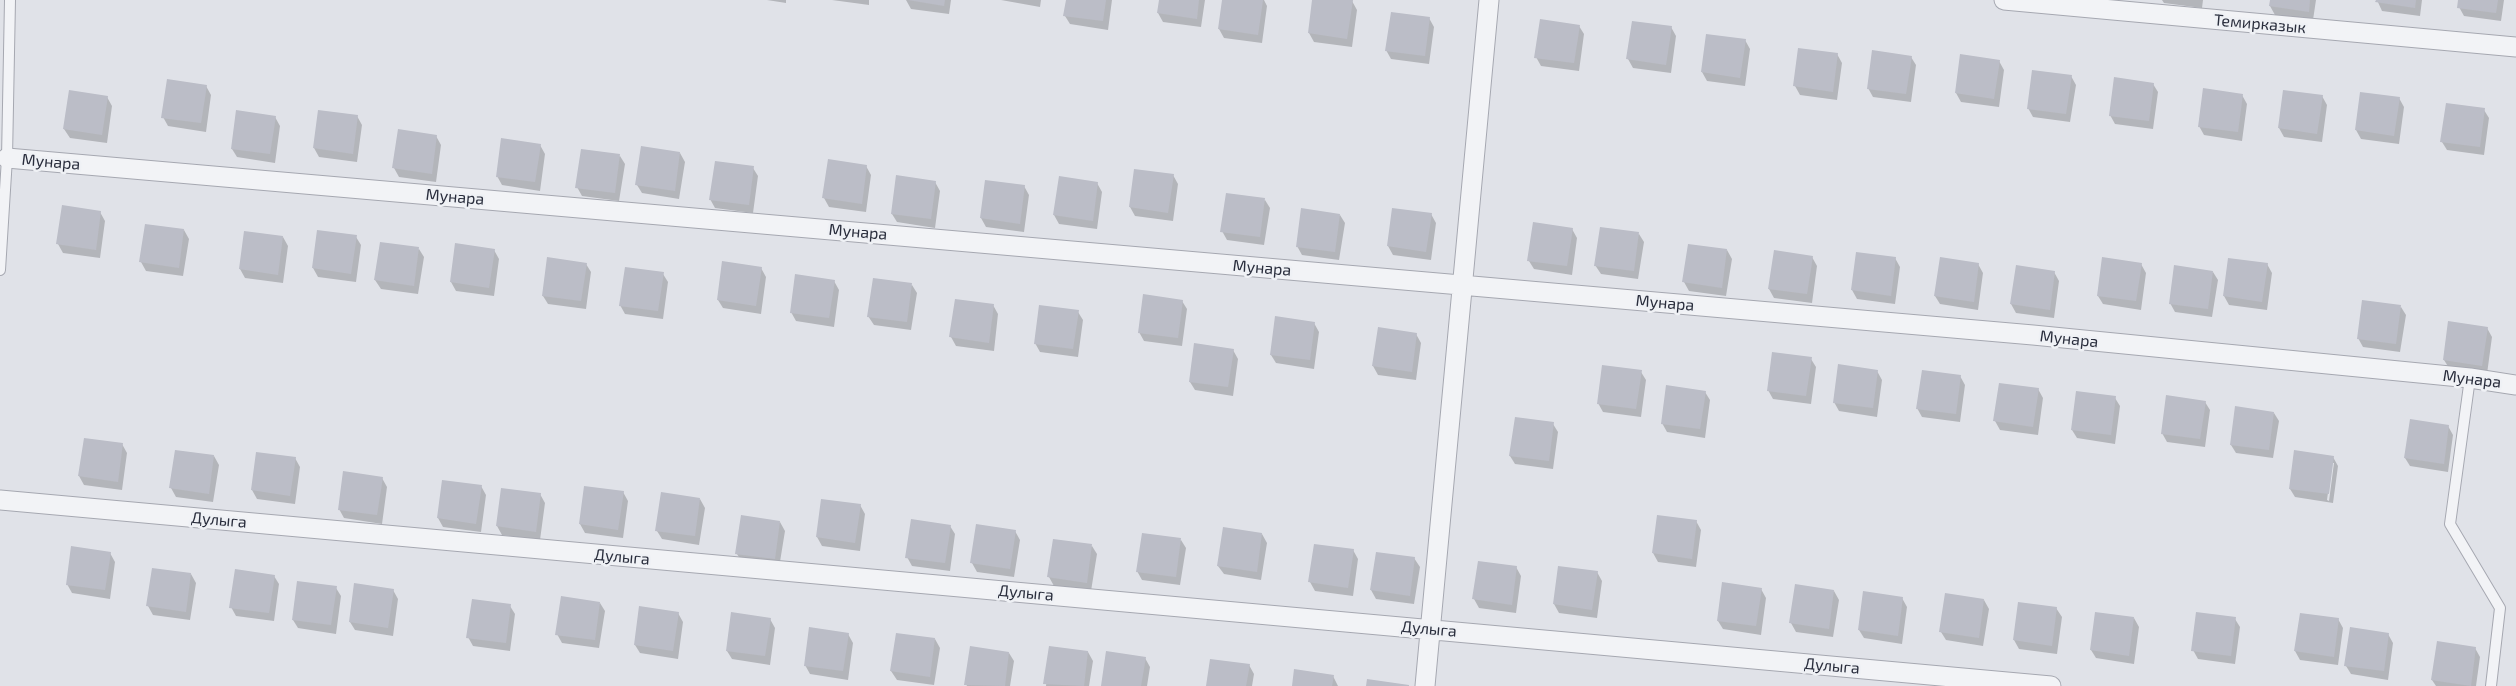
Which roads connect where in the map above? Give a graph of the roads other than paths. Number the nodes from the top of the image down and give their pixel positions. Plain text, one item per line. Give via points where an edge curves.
1 (10, 0) edge
2 (1489, 0) edge
3 (2004, 0) edge
4 (2516, 47) edge
5 (7, 158) junction
6 (0, 270) edge
7 (1462, 285) junction
8 (2470, 378) junction
9 (2516, 385) edge
10 (0, 500) edge
11 (1430, 630) junction
12 (1425, 686) edge
13 (2051, 686) edge
14 (2491, 686) edge

1 - 5 lane
2 - 7 street
3 - 4 street, Темирказык
5 - 6 lane
5 - 7 street, Мунара
7 - 8 street, Мунара via 2033,335
7 - 11 street
8 - 9 street, Мунара
8 - 14 lane via 2450,524 2500,608
10 - 11 street, Дулыга
11 - 12 street
11 - 13 street, Дулыга

